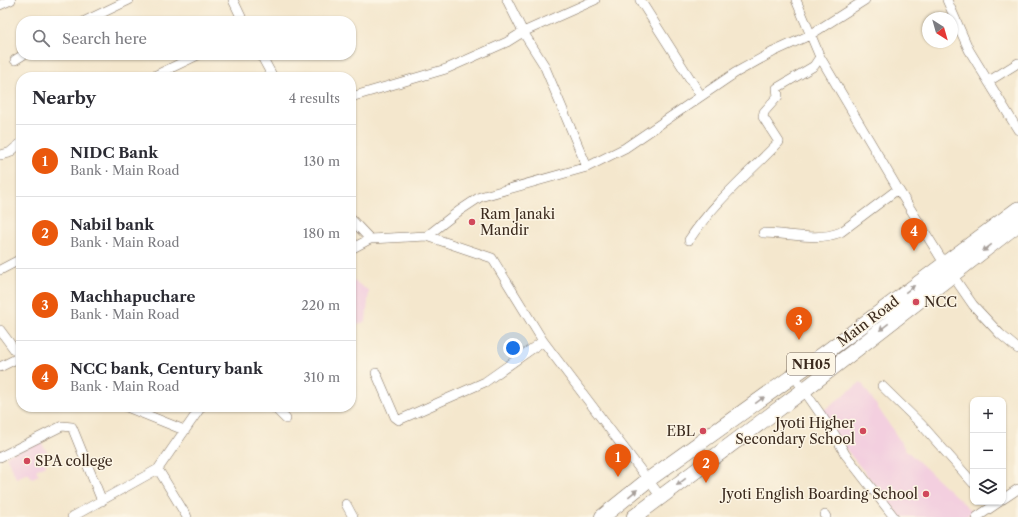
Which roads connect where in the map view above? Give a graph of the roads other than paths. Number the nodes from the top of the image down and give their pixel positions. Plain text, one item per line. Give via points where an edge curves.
1 (11, 0) edge
2 (129, 0) edge
3 (233, 0) edge
4 (507, 0) edge
5 (595, 0) edge
6 (640, 0) edge
7 (796, 0) edge
8 (865, 0) edge
9 (947, 0) edge
10 (0, 5) edge
11 (95, 16) edge
12 (241, 16) edge
13 (522, 32) junction
14 (810, 35) junction
15 (820, 57) junction
16 (188, 60) edge
17 (264, 60) edge
18 (1018, 63) edge
19 (162, 72) edge
20 (270, 72) edge
21 (989, 81) junction
22 (356, 96) edge
23 (701, 96) junction
24 (1018, 130) edge
25 (16, 147) edge
26 (0, 155) edge
27 (587, 167) junction
28 (898, 189) junction
29 (1018, 209) edge
30 (356, 224) edge
31 (1018, 224) edge
32 (764, 233) dead end
33 (427, 236) junction
34 (370, 239) junction
35 (689, 240) dead end
36 (356, 246) edge
37 (16, 262) edge
38 (948, 269) junction
39 (0, 270) edge
40 (0, 330) edge
41 (543, 341) junction
42 (1018, 348) edge
43 (16, 351) edge
44 (16, 359) edge
45 (0, 367) edge
46 (376, 373) dead end
47 (794, 376) junction
48 (882, 386) dead end
49 (804, 390) junction
50 (139, 412) edge
51 (197, 412) edge
52 (279, 412) edge
53 (286, 419) dead end
54 (184, 430) junction
55 (0, 457) edge
56 (158, 469) junction
57 (648, 480) junction
58 (970, 480) edge
59 (1018, 489) edge
60 (661, 497) junction
61 (1006, 497) edge
62 (102, 501) junction
63 (346, 504) dead end
64 (992, 505) edge
65 (72, 517) edge
66 (187, 517) edge
67 (353, 517) edge
68 (602, 517) edge
69 (634, 517) edge
70 (894, 517) edge
71 (977, 517) edge

1 - 10 street
2 - 11 street
3 - 12 street
4 - 13 street
5 - 13 street
6 - 23 street
7 - 14 street
8 - 14 street
9 - 21 street via 969,50
13 - 22 street via 507,42 446,70
13 - 27 street via 544,65
14 - 15 street
14 - 23 street via 760,59
15 - 28 street
15 - 35 street via 814,66 777,88 778,96 764,112 763,117 779,142 723,196 702,219
16 - 19 street
17 - 20 street
18 - 21 street
21 - 24 street
23 - 27 street via 625,148
25 - 26 street via 9,153
27 - 33 street via 480,197
28 - 32 street via 833,235 806,237
28 - 38 street
29 - 38 main road, Main Road / NH05
30 - 34 street
31 -> 38 main road, Main Road / NH05
33 - 34 street
33 - 41 street via 492,258
34 - 36 street
37 - 39 street
38 - 42 street via 967,297 1000,334
47 -> 38 main road, Main Road / NH05
38 -> 49 main road, Main Road / NH05
40 - 43 street
41 - 46 street via 485,382 399,420 395,417
41 - 57 street
44 - 45 street
47 - 49 street
57 -> 47 main road, Main Road / NH05
48 - 58 street via 922,424
49 -> 60 main road, Main Road / NH05
49 - 70 street via 845,454
50 - 54 street
51 - 54 street
52 - 53 street
54 - 56 street
55 - 62 street via 62,426 72,427
56 - 62 street
56 - 66 street
57 - 60 street
68 -> 57 main road, Main Road / NH05
59 - 61 street
60 - 69 main road, Main Road / NH05
62 - 65 street
63 - 67 street
64 - 71 street

